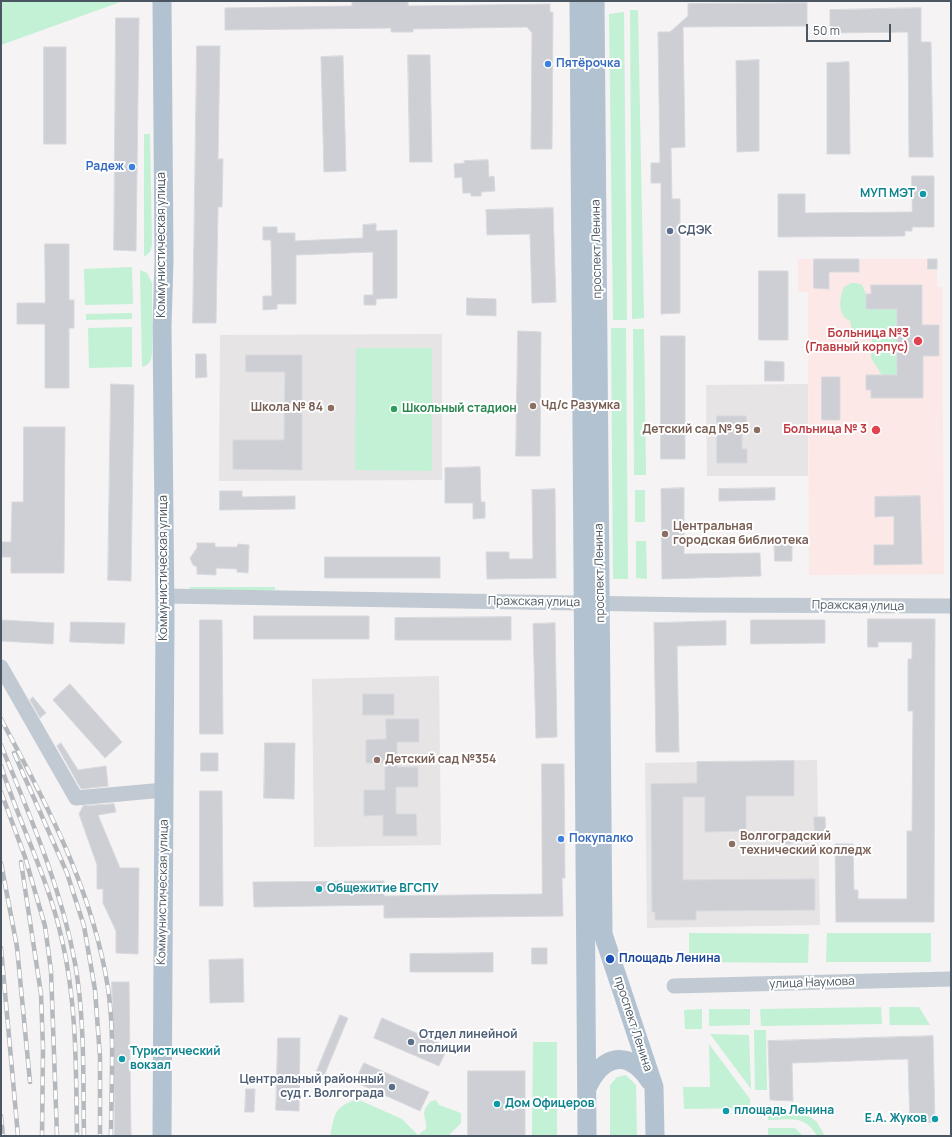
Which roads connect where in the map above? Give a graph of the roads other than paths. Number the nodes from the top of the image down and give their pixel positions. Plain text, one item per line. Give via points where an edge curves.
1 (162, 1) edge
2 (579, 1) edge
3 (594, 1) edge
4 (165, 596) junction
5 (592, 603) junction
6 (951, 606) edge
7 (1, 667) edge
8 (164, 790) junction
9 (594, 934) junction
10 (951, 979) edge
11 (674, 986) dead end
12 (654, 1087) junction
13 (587, 1088) junction
14 (162, 1136) edge
15 (587, 1136) edge
16 (655, 1136) edge

1 - 4 main road, Коммунистическая улица
2 - 5 main road, проспект Ленина
3 - 5 main road, проспект Ленина
4 - 5 street, Пражская улица
4 - 8 main road, Коммунистическая улица
5 - 6 street, Пражская улица
5 - 9 main road, проспект Ленина
7 - 8 street via 76,798
8 - 14 main road, Коммунистическая улица
9 - 12 main road, проспект Ленина
9 - 13 main road, проспект Ленина
10 - 11 street, улица Наумова
12 - 13 main road via 635,1064 627,1060 616,1060 602,1066 594,1074
12 - 16 main road, проспект Ленина
13 - 15 main road, проспект Ленина

